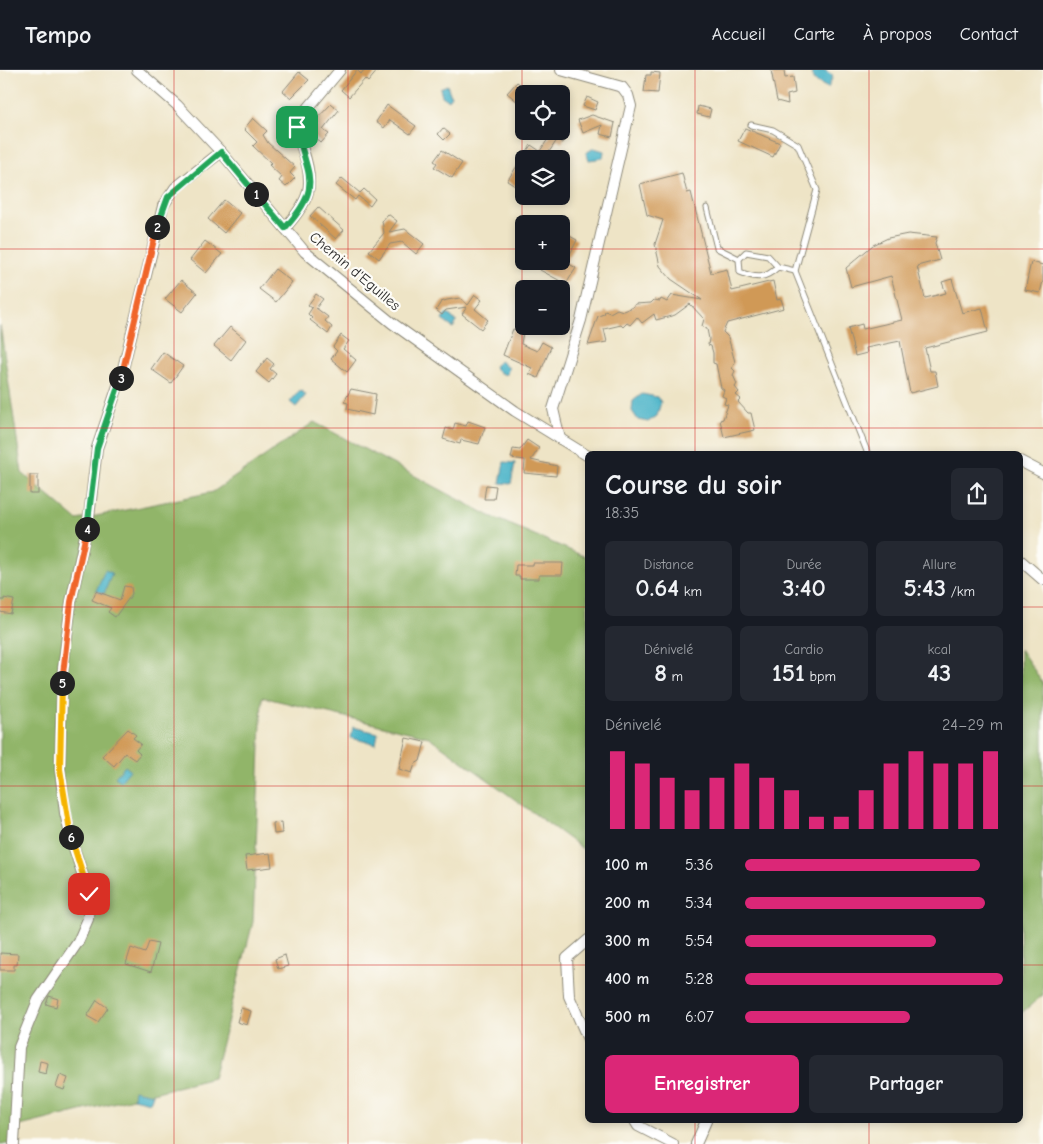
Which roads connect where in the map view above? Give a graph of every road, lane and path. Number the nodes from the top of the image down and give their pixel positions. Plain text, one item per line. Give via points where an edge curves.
1 (137, 70) edge
2 (340, 70) edge
3 (561, 70) edge
4 (751, 125) dead end
5 (221, 152) junction
6 (707, 208) dead end
7 (285, 228) junction
8 (739, 259) junction
9 (778, 266) junction
10 (795, 271) junction
11 (560, 439) junction
12 (867, 451) edge
13 (585, 454) edge
14 (1023, 463) edge
15 (1043, 473) edge
16 (1023, 563) edge
17 (1043, 580) edge
18 (585, 943) edge
19 (585, 1032) edge
20 (636, 1123) edge
21 (705, 1123) edge
22 (14, 1144) edge
23 (673, 1144) edge
24 (696, 1144) edge

1 - 5 street, Chemin d'Eguilles via 177,105
2 - 7 street via 299,119 299,138 311,184 299,212
3 - 11 street via 622,87 631,106 581,320 553,409
4 - 10 lane via 773,130 798,144 817,190
5 - 7 street, Chemin d'Eguilles
5 - 22 street via 176,188 163,206 121,377 97,448 89,517 71,602 59,739 65,814 87,883 90,907 78,942 38,1000 19,1047
6 - 8 lane via 717,248
7 - 11 street, Chemin d'Eguilles via 305,252 392,323 515,411
8 - 9 lane via 746,252 754,253 768,256
8 - 9 lane via 740,272 754,278 767,276
9 - 10 lane
10 - 12 lane
11 - 13 street, Chemin d'Eguilles
14 - 15 street
16 - 17 street
18 - 19 street via 567,958 569,996
20 - 23 street
21 - 24 street

